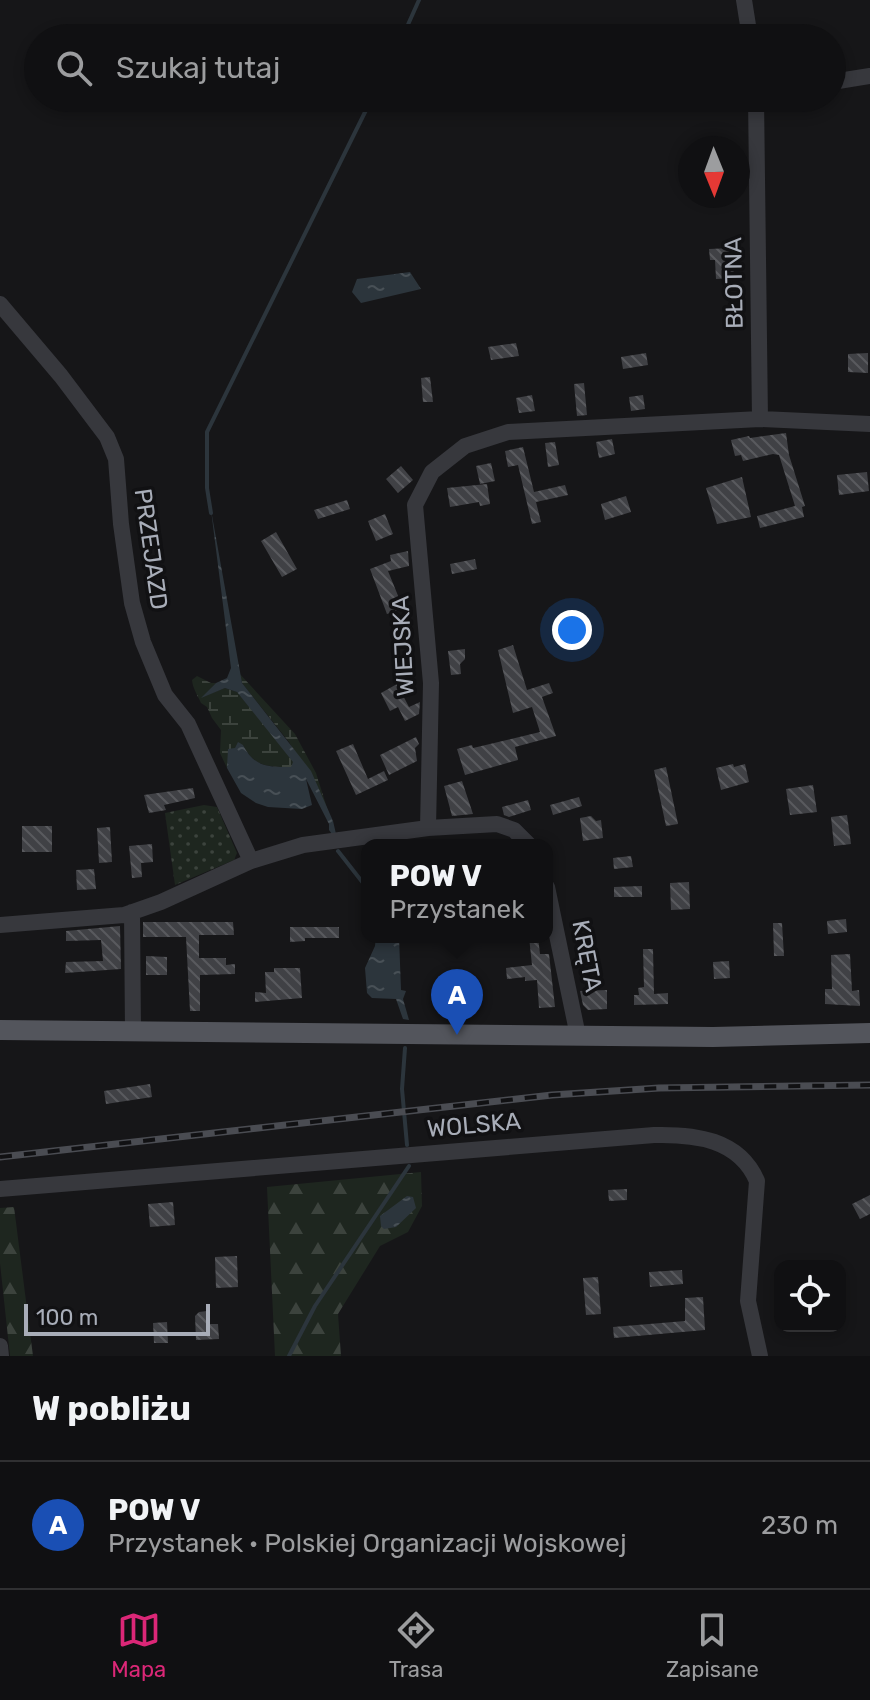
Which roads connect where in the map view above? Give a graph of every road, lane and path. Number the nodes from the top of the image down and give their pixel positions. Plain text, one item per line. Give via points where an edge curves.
1 (744, 0) edge
2 (748, 24) edge
3 (870, 76) edge
4 (846, 80) edge
5 (756, 112) edge
6 (0, 304) edge
7 (760, 419) junction
8 (870, 424) edge
9 (428, 828) junction
10 (523, 839) edge
11 (251, 861) junction
12 (132, 912) junction
13 (553, 916) edge
14 (0, 925) edge
15 (0, 1030) edge
16 (133, 1032) junction
17 (870, 1033) edge
18 (578, 1036) junction
19 (0, 1189) edge
20 (0, 1346) edge
21 (1, 1356) edge
22 (760, 1356) edge

1 - 2 street
3 - 4 street
5 - 7 street, BŁOTNA
6 - 11 street, PRZEJAZD via 107,437 116,459 132,603 143,642 165,695 188,724
7 - 8 street, WIEJSKA
7 - 9 street, WIEJSKA via 508,432 465,446 432,472 415,505 431,683
9 - 10 street via 497,824
9 - 11 street via 303,845
11 - 12 street
12 - 14 street
12 - 16 street
13 - 18 street, KRĘTA
15 - 16 main road
16 - 18 main road
17 - 18 main road
19 - 22 street, WOLSKA via 654,1135 700,1137 732,1150 751,1167 757,1181 748,1301
20 - 21 street

